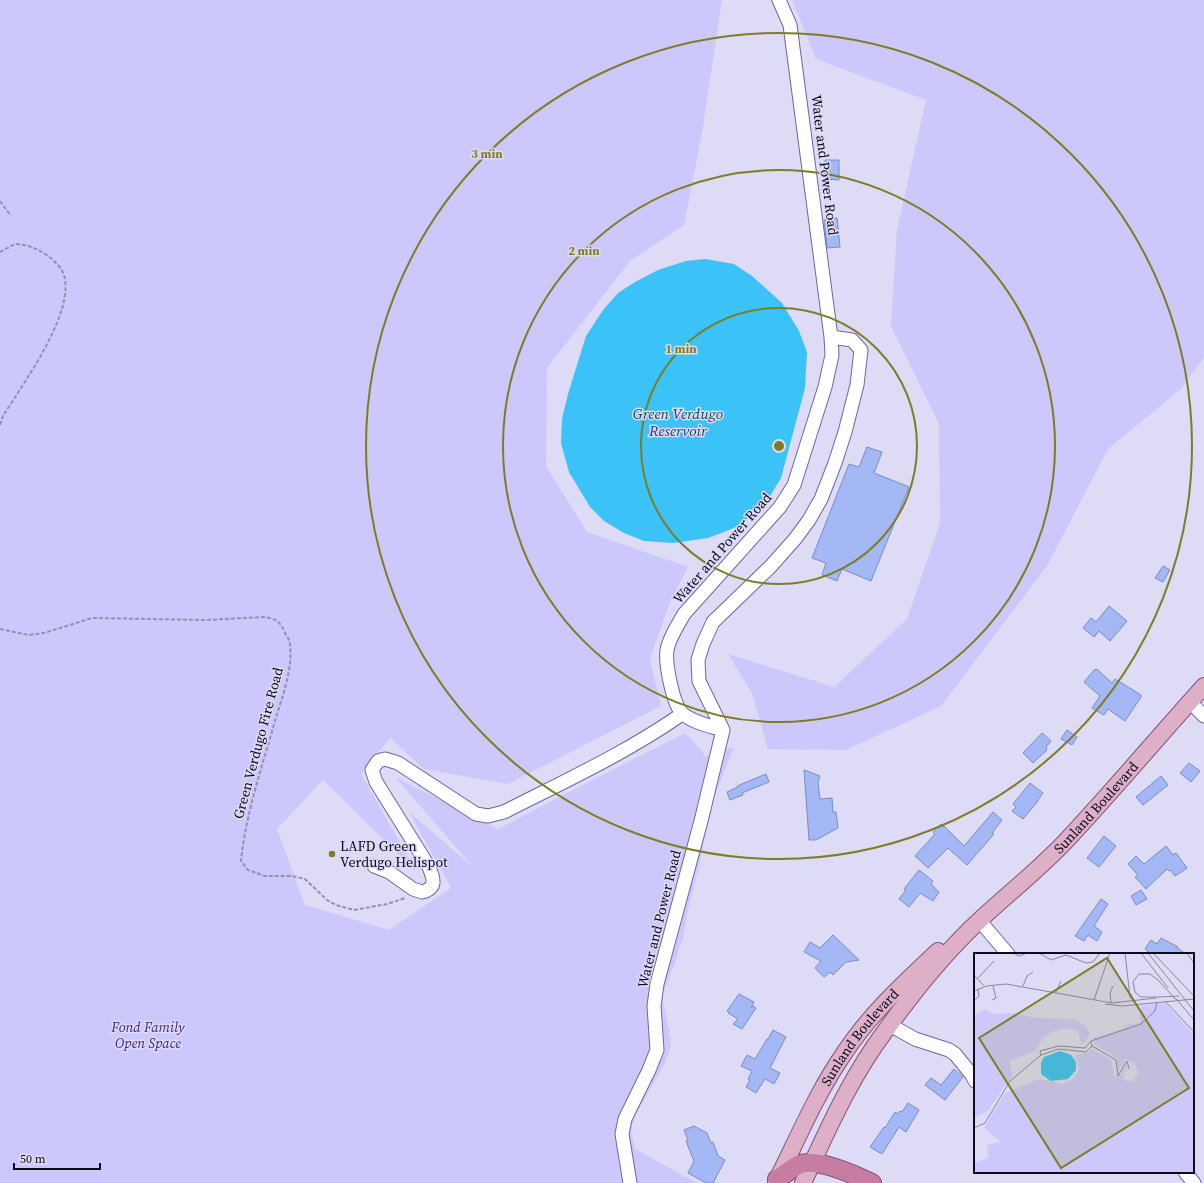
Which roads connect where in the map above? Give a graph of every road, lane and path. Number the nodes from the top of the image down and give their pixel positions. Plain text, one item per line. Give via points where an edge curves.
1 (779, 0) edge
2 (0, 201) edge
3 (11, 216) dead end
4 (0, 248) edge
5 (1, 252) edge
6 (831, 337) junction
7 (0, 425) edge
8 (0, 629) edge
9 (1204, 686) edge
10 (1190, 702) junction
11 (682, 714) junction
12 (1204, 716) edge
13 (723, 730) junction
14 (374, 866) dead end
15 (422, 892) junction
16 (979, 920) junction
17 (1007, 953) edge
18 (890, 1024) junction
19 (974, 1079) edge
20 (812, 1162) junction
21 (1186, 1173) edge
22 (776, 1181) edge
23 (630, 1183) edge
24 (803, 1183) edge
25 (872, 1183) edge
26 (1194, 1183) edge

1 - 6 street, Water and Power Road via 790,25
2 - 3 path
4 - 5 path
5 - 7 path via 15,244 39,249 55,261 66,280 65,299 59,318 41,355
6 - 11 street, Water and Power Road via 832,355 825,387 794,485 775,513 684,614 667,650 667,668 672,691
6 - 13 street via 852,340 861,350 857,385 845,432 821,499 795,539 713,622 698,660 699,681
8 - 15 path, Green Verdugo Fire Road via 29,635 92,618 272,618 281,624 290,642 290,662 252,800 241,861 248,870 266,876 292,876 305,880 336,906 354,910 387,904
9 - 10 main road, Sunland Boulevard
10 - 12 street
10 - 16 main road, Sunland Boulevard via 1063,843 1027,879
11 - 13 street
11 - 15 street via 611,758 504,812 488,816 476,814 398,762 385,759 378,761 372,770 376,782 429,867 433,878 433,885 429,890
13 - 23 street, Water and Power Road via 656,984 654,1006 657,1050 624,1120 622,1134
14 - 15 street
16 - 17 street
16 - 18 main road, Sunland Boulevard via 952,948
16 - 22 main road, Sunland Boulevard via 949,941 907,980 870,1019 845,1051 823,1086
18 - 19 street via 915,1039 949,1050
18 - 20 main road, Sunland Boulevard via 863,1063
20 - 22 highway via 798,1165
20 - 24 main road, Sunland Boulevard
20 - 25 highway via 851,1173
21 - 26 street

